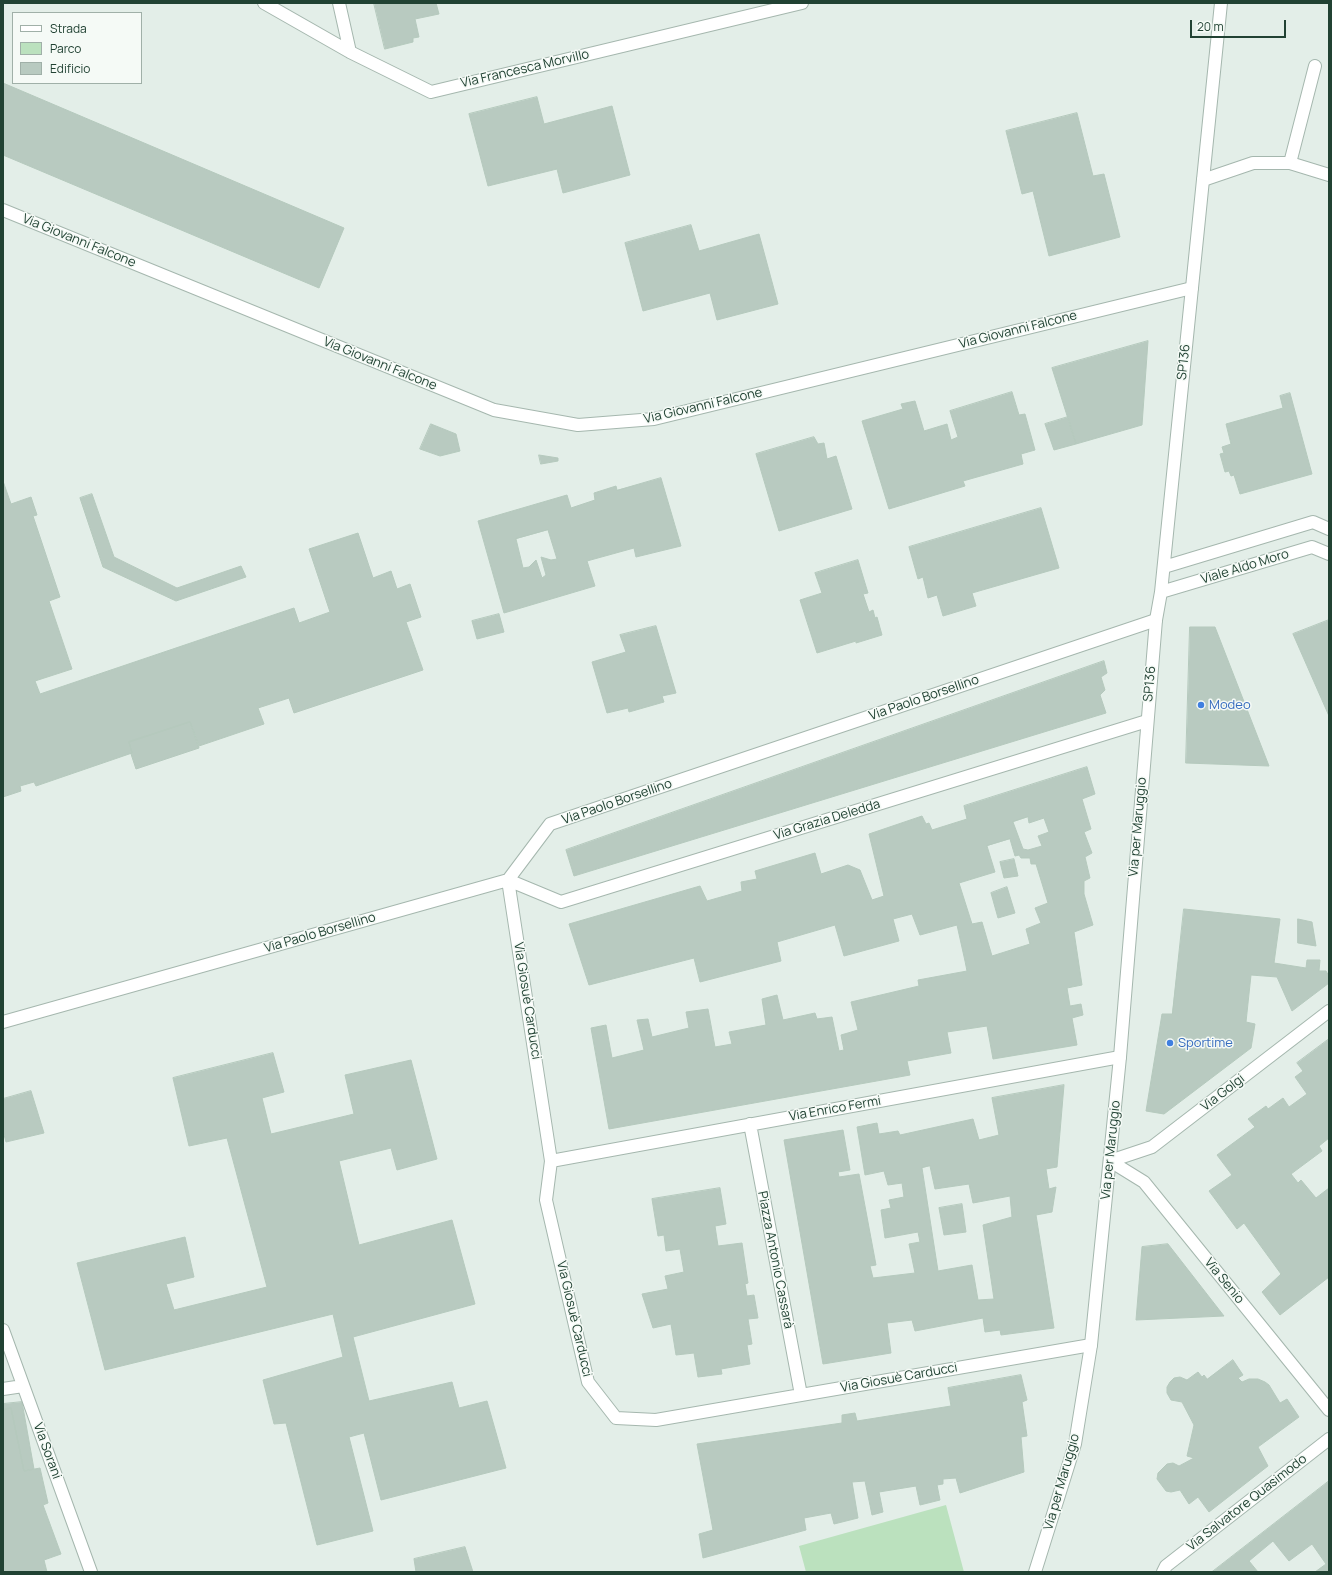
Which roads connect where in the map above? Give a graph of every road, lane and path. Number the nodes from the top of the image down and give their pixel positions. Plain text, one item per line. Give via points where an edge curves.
1 (264, 3) edge
2 (339, 3) edge
3 (802, 3) edge
4 (1221, 3) edge
5 (350, 52) junction
6 (1315, 66) dead end
7 (1290, 162) junction
8 (1329, 175) edge
9 (1203, 180) junction
10 (3, 210) edge
11 (1192, 288) junction
12 (1329, 529) edge
13 (1329, 554) edge
14 (1164, 567) junction
15 (1161, 592) junction
16 (1156, 620) junction
17 (1147, 721) junction
18 (508, 880) junction
19 (1329, 1011) edge
20 (3, 1022) edge
21 (1120, 1056) junction
22 (750, 1124) junction
23 (551, 1161) junction
24 (1110, 1161) junction
25 (3, 1330) edge
26 (1091, 1345) junction
27 (23, 1386) junction
28 (3, 1389) edge
29 (801, 1395) junction
30 (1329, 1410) edge
31 (1329, 1439) edge
32 (1166, 1570) edge
33 (91, 1572) edge
34 (1035, 1572) edge

1 - 5 street, Via Francesca Morvillo
2 - 5 street
3 - 5 street, Via Francesca Morvillo via 431,92
4 - 9 street, SP136
6 - 7 street
7 - 8 street
7 - 9 street via 1253,163
9 - 11 street, SP136
10 - 11 street, Via Giovanni Falcone via 494,410 578,425 654,419
11 - 14 street, SP136
12 - 14 street, Viale Aldo Moro via 1313,522
13 - 15 street, Viale Aldo Moro via 1312,547
14 - 15 street, SP136
15 - 16 street, SP136
16 - 17 street, SP136
16 - 18 street, Via Paolo Borsellino via 550,824
17 - 18 street, Via Grazia Deledda via 561,902
17 - 21 street, Via per Maruggio
18 - 20 street, Via Paolo Borsellino
18 - 23 street, Via Giosuè Carducci
19 - 24 street, Via Golgi via 1152,1147
21 - 22 street, Via Enrico Fermi
21 - 24 street, Via per Maruggio
22 - 23 street, Via Enrico Fermi
22 - 29 street, Piazza Antonio Cassarà
23 - 29 street, Via Giosuè Carducci via 546,1200 588,1382 616,1418 656,1420
24 - 26 street, Via per Maruggio
24 - 30 street, Via Senio via 1144,1182
25 - 27 street, Via Sorani
26 - 29 street, Via Giosuè Carducci
26 - 34 street, Via per Maruggio via 1075,1444
27 - 28 street
27 - 33 street, Via Sorani
31 - 32 street, Via Salvatore Quasimodo

